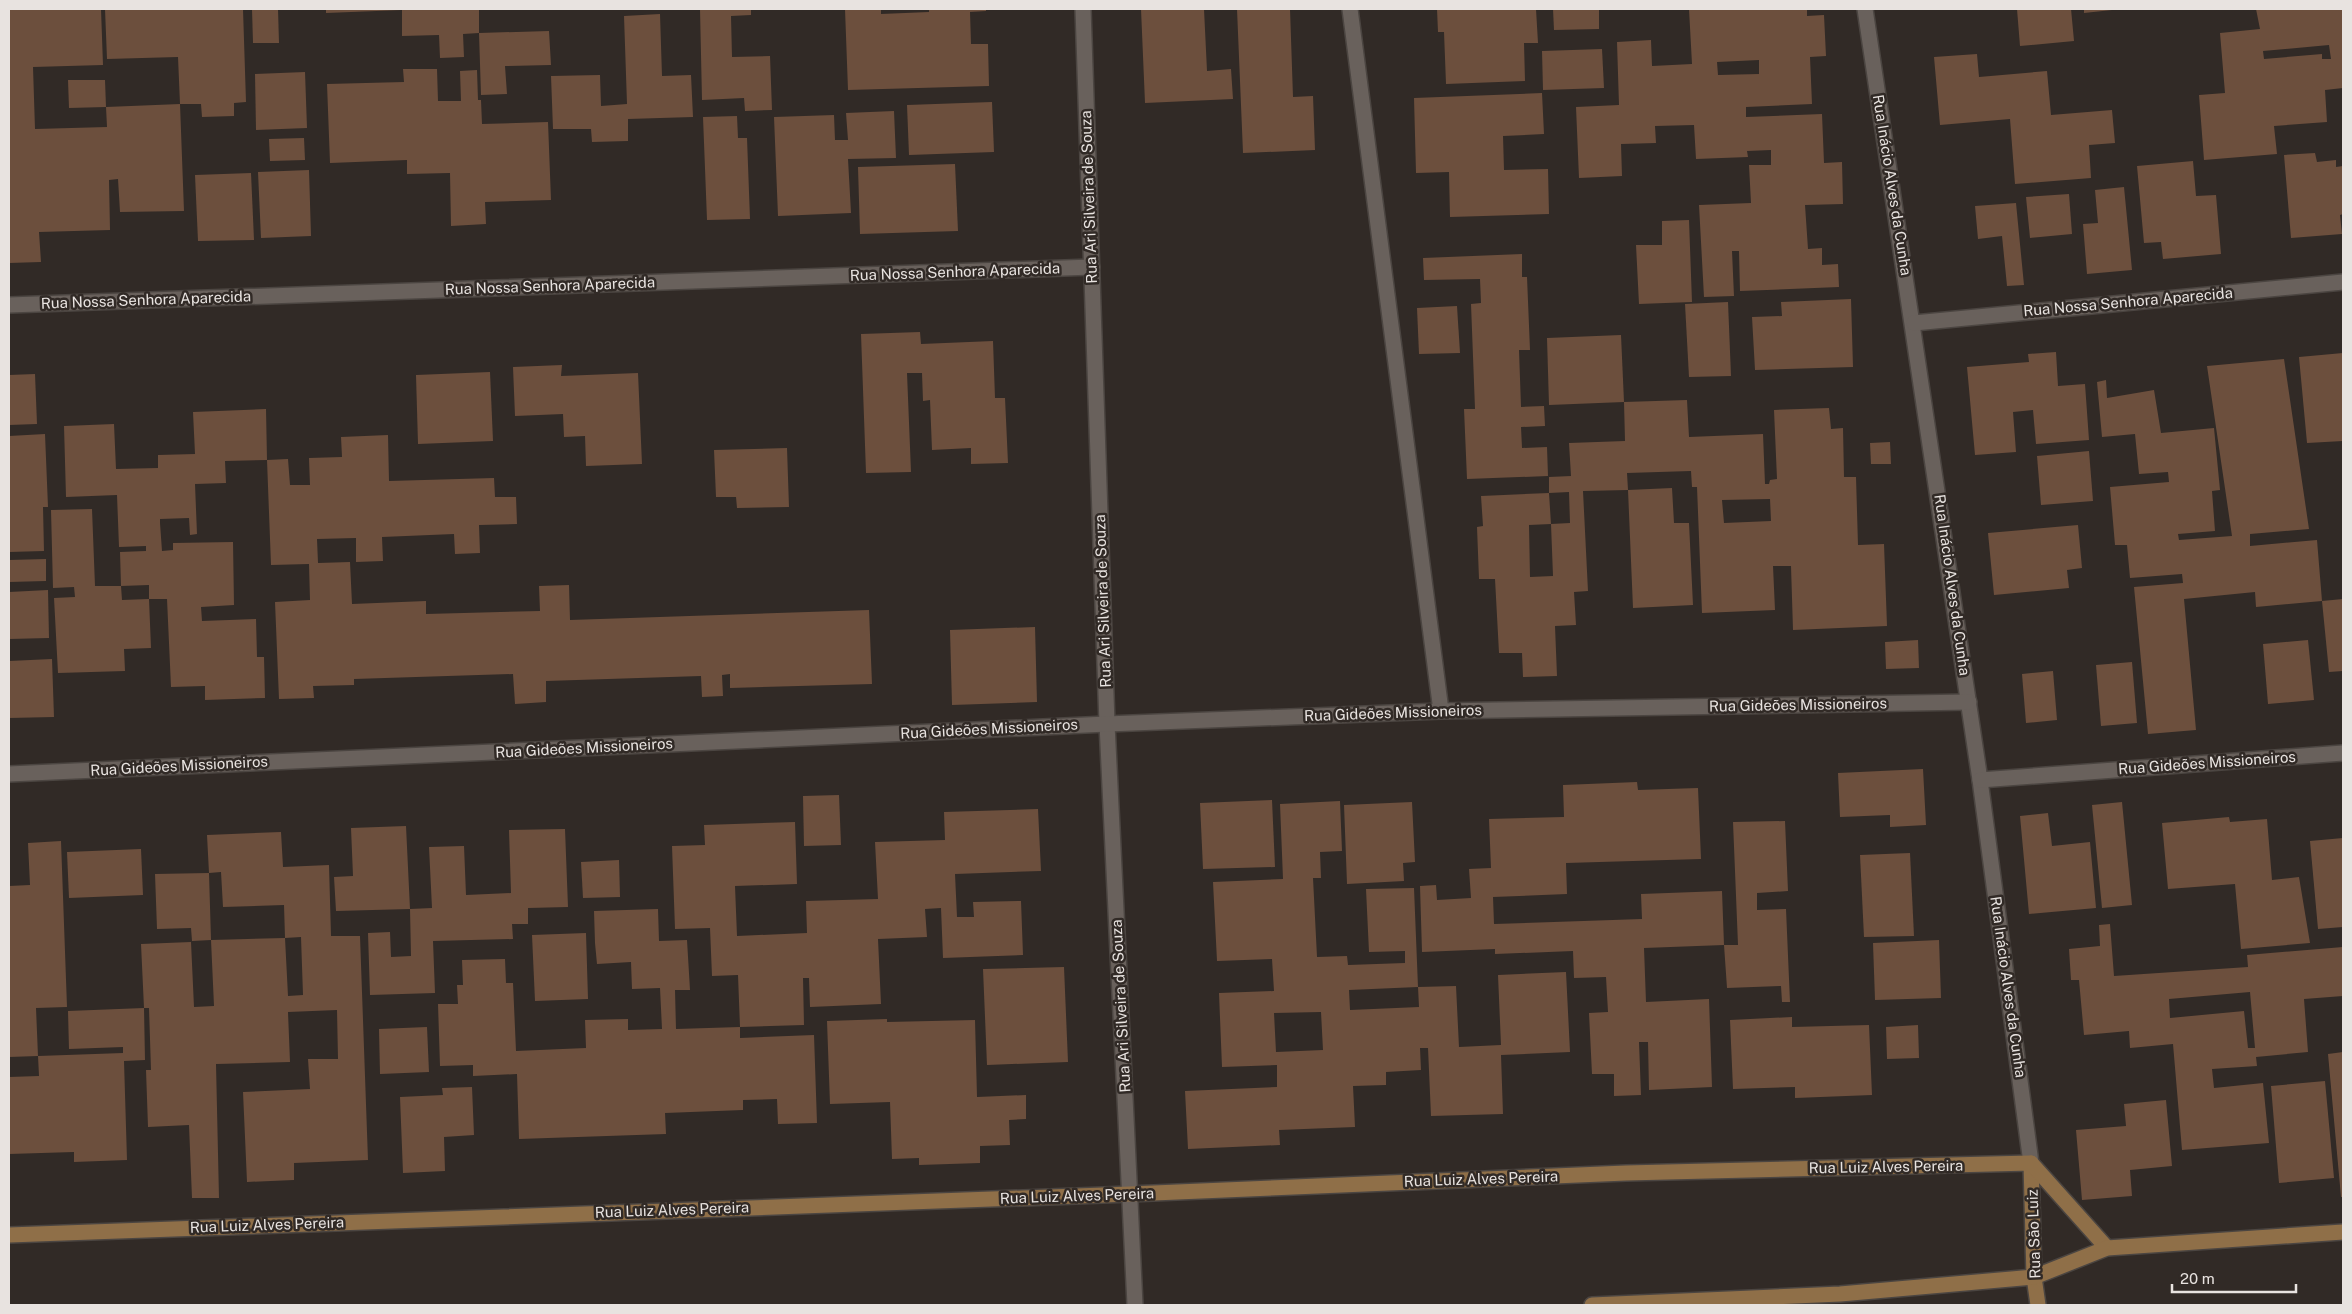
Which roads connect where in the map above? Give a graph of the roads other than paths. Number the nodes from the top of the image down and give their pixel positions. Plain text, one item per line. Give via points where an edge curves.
1 (1083, 9) edge
2 (1350, 9) edge
3 (1865, 9) edge
4 (1092, 267) junction
5 (2343, 282) edge
6 (9, 305) edge
7 (1914, 323) junction
8 (1969, 702) junction
9 (1441, 711) junction
10 (1108, 724) junction
11 (2343, 753) edge
12 (9, 774) edge
13 (1980, 780) junction
14 (2031, 1163) junction
15 (1130, 1194) junction
16 (2343, 1232) edge
17 (9, 1235) edge
18 (2107, 1248) junction
19 (2034, 1278) junction
20 (1135, 1305) edge
21 (1592, 1305) edge
22 (2038, 1305) edge

1 - 4 street, Rua Ari Silveira de Souza
2 - 9 street
3 - 7 street, Rua Inácio Alves da Cunha
4 - 6 street, Rua Nossa Senhora Aparecida
4 - 10 street, Rua Ari Silveira de Souza
5 - 7 street, Rua Nossa Senhora Aparecida
7 - 8 street, Rua Inácio Alves da Cunha
8 - 9 street, Rua Gideões Missioneiros
8 - 13 street, Rua Inácio Alves da Cunha
9 - 10 street, Rua Gideões Missioneiros
10 - 12 street, Rua Gideões Missioneiros
10 - 15 street, Rua Ari Silveira de Souza
11 - 13 street, Rua Gideões Missioneiros
13 - 14 street, Rua Inácio Alves da Cunha
14 - 15 street, Rua Luiz Alves Pereira via 1626,1173
14 - 18 street
14 - 19 street, Rua São Luiz
15 - 17 street, Rua Luiz Alves Pereira
15 - 20 street, Rua Ari Silveira de Souza
16 - 18 street
18 - 19 street
19 - 21 street via 1840,1294
19 - 22 street, Rua São Luiz

